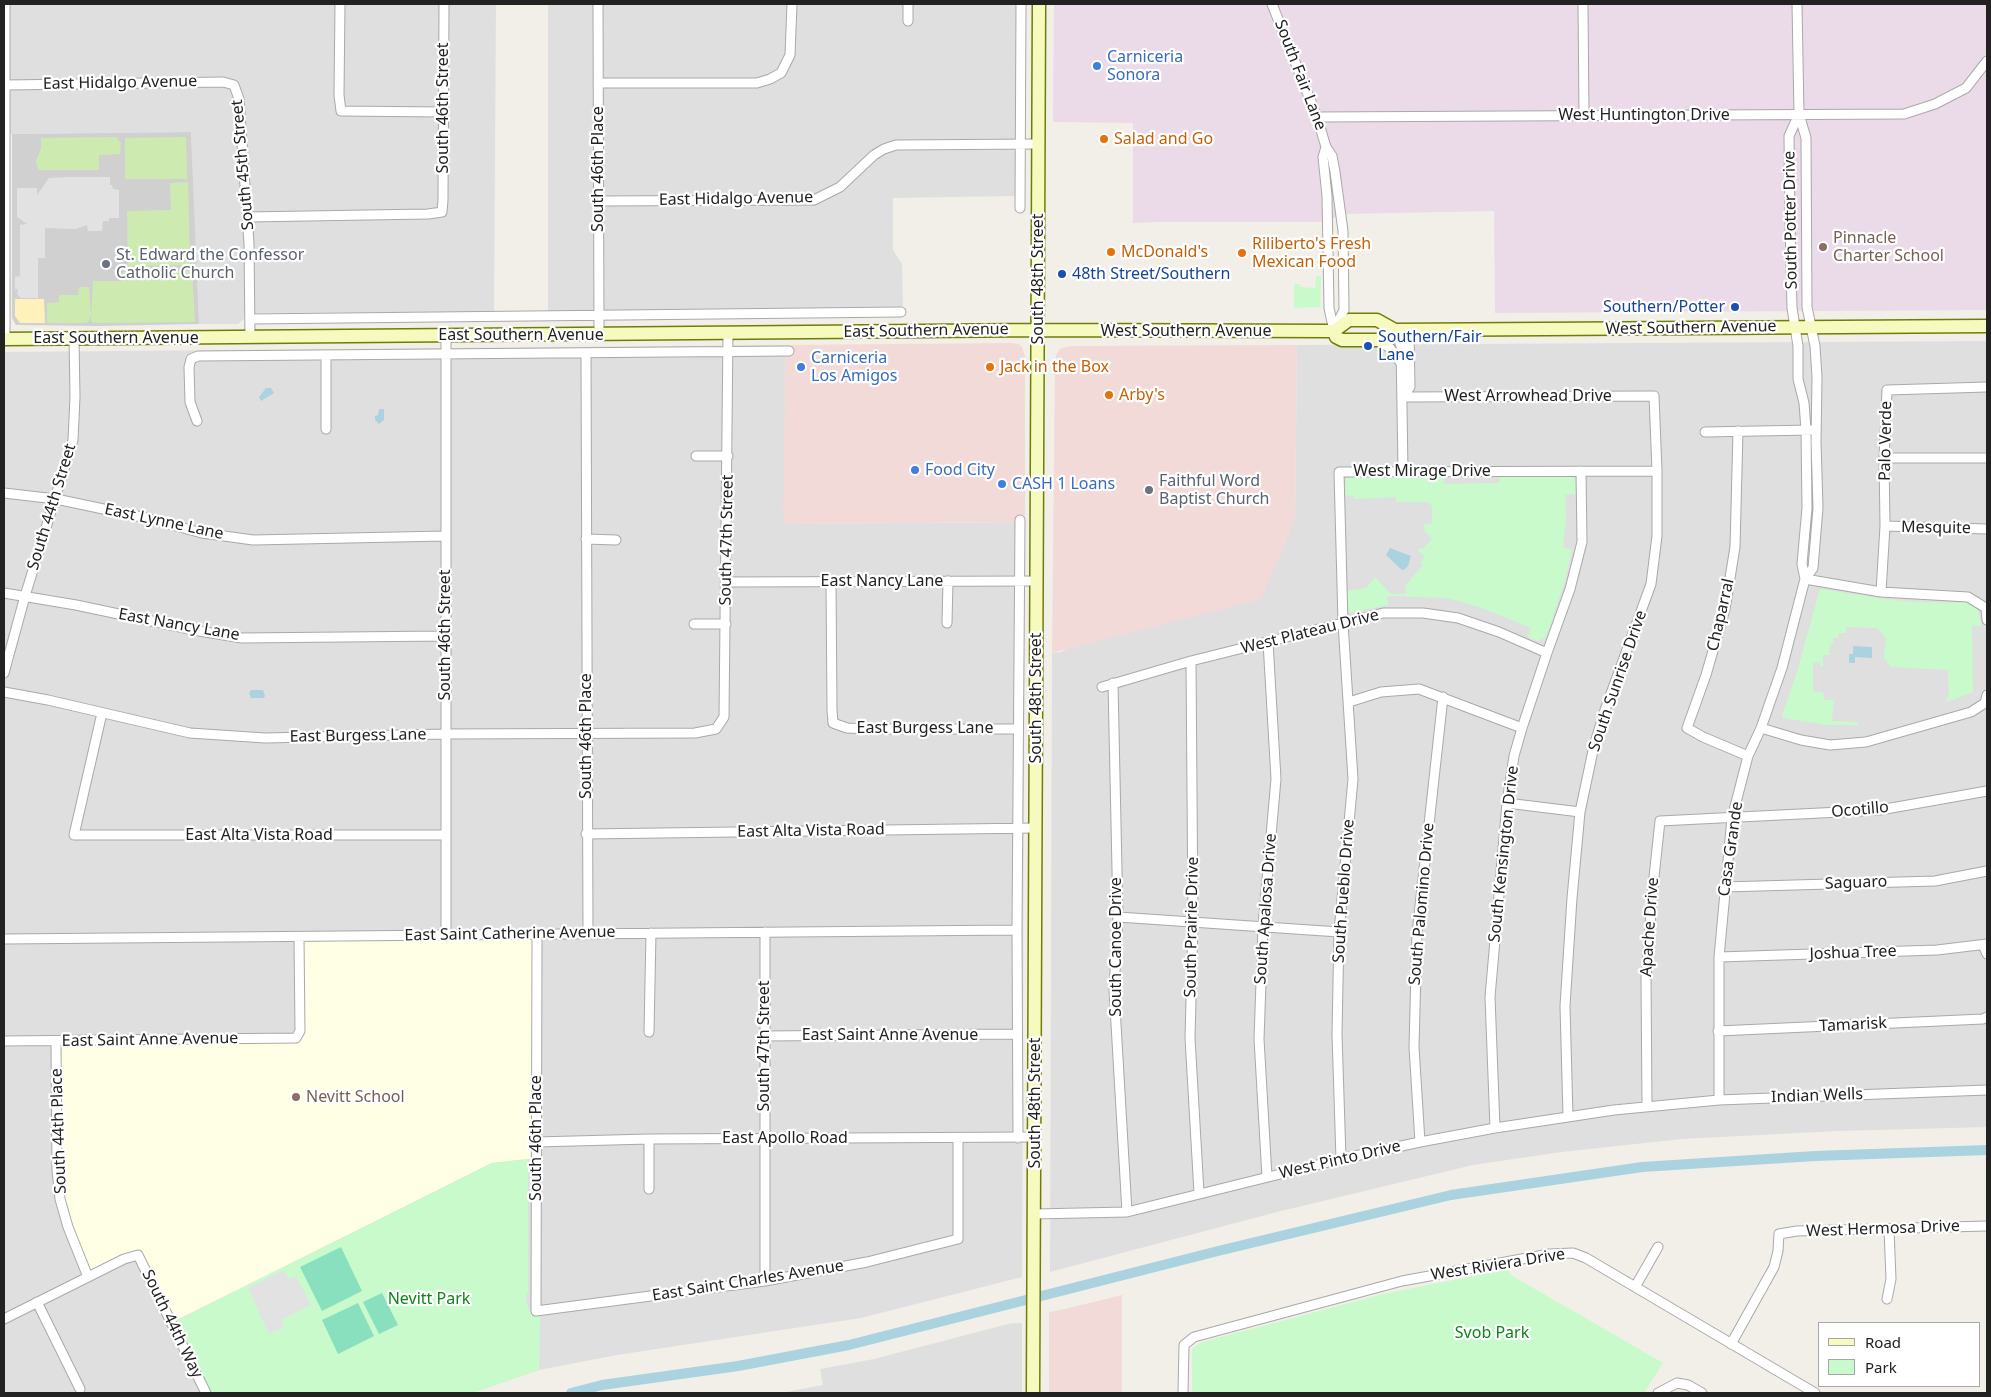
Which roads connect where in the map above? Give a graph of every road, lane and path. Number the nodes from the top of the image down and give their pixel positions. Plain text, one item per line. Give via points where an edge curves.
1 (5, 4) edge
2 (340, 4) edge
3 (444, 4) edge
4 (598, 4) edge
5 (792, 4) edge
6 (908, 4) edge
7 (1021, 4) edge
8 (1038, 4) edge
9 (1272, 4) edge
10 (1583, 4) edge
11 (1797, 4) edge
12 (908, 21) dead end
13 (1987, 61) edge
14 (598, 83) junction
15 (5, 84) junction
16 (234, 84) joint
17 (443, 112) junction
18 (1799, 114) junction
19 (1584, 115) junction
20 (1317, 117) junction
21 (1020, 144) junction
22 (1038, 144) junction
23 (1326, 148) junction
24 (597, 202) junction
25 (1020, 208) dead end
26 (247, 217) junction
27 (901, 312) dead end
28 (598, 316) junction
29 (250, 319) junction
30 (1987, 326) edge
31 (1795, 328) junction
32 (1811, 328) junction
33 (1038, 330) junction
34 (1395, 330) junction
35 (1409, 330) junction
36 (1334, 331) junction
37 (728, 332) junction
38 (599, 334) junction
39 (446, 335) junction
40 (250, 337) junction
41 (74, 338) junction
42 (4, 339) edge
43 (1377, 340) junction
44 (788, 351) dead end
45 (728, 352) junction
46 (445, 354) junction
47 (586, 354) junction
48 (326, 356) junction
49 (1401, 363) junction
50 (1987, 387) edge
51 (1654, 396) joint
52 (1403, 397) junction
53 (197, 421) dead end
54 (326, 429) dead end
55 (1806, 430) junction
56 (1816, 430) junction
57 (1738, 431) junction
58 (1705, 432) dead end
59 (696, 456) dead end
60 (728, 456) junction
61 (1884, 458) junction
62 (1987, 458) edge
63 (1403, 470) junction
64 (1581, 470) junction
65 (1657, 470) junction
66 (4, 493) edge
67 (56, 499) junction
68 (1020, 520) dead end
69 (1885, 526) junction
70 (1987, 529) edge
71 (445, 536) junction
72 (586, 539) junction
73 (616, 540) dead end
74 (1805, 579) junction
75 (948, 581) junction
76 (1019, 581) junction
77 (1037, 581) junction
78 (726, 582) junction
79 (831, 582) junction
80 (1881, 592) junction
81 (4, 593) edge
82 (25, 596) junction
83 (1987, 620) edge
84 (947, 622) dead end
85 (1343, 623) junction
86 (694, 624) dead end
87 (726, 624) junction
88 (445, 636) junction
89 (1268, 642) junction
90 (1547, 653) junction
91 (1190, 661) junction
92 (4, 673) edge
93 (1113, 683) junction
94 (1102, 687) dead end
95 (4, 692) edge
96 (1987, 695) edge
97 (1443, 697) junction
98 (1348, 702) junction
99 (102, 713) junction
100 (716, 728) joint
101 (1522, 728) junction
102 (1761, 728) junction
103 (1018, 729) junction
104 (586, 733) junction
105 (445, 734) junction
106 (1748, 756) junction
107 (1987, 791) edge
108 (1507, 803) junction
109 (1580, 812) junction
110 (1732, 818) junction
111 (1019, 828) junction
112 (1036, 828) junction
113 (586, 834) junction
114 (445, 835) junction
115 (1987, 871) edge
116 (1724, 887) junction
117 (1118, 916) junction
118 (1193, 922) junction
119 (1263, 926) junction
120 (1017, 930) junction
121 (765, 932) junction
122 (1339, 932) junction
123 (588, 933) junction
124 (651, 933) junction
125 (446, 935) junction
126 (537, 935) junction
127 (299, 937) junction
128 (4, 939) edge
129 (1985, 944) edge
130 (1987, 954) edge
131 (1719, 958) junction
132 (1987, 1017) edge
133 (1718, 1031) junction
134 (649, 1032) dead end
135 (1017, 1034) junction
136 (764, 1036) junction
137 (4, 1041) edge
138 (56, 1041) junction
139 (1987, 1090) edge
140 (1719, 1100) junction
141 (1647, 1106) junction
142 (1568, 1116) junction
143 (1495, 1128) junction
144 (1034, 1137) junction
145 (958, 1138) junction
146 (1018, 1138) junction
147 (649, 1139) junction
148 (764, 1139) junction
149 (536, 1142) junction
150 (1420, 1142) junction
151 (1341, 1159) junction
152 (1268, 1177) junction
153 (649, 1189) dead end
154 (1199, 1193) junction
155 (1127, 1212) junction
156 (1034, 1214) junction
157 (1987, 1226) edge
158 (1889, 1229) junction
159 (1658, 1247) dead end
160 (88, 1277) junction
161 (765, 1281) junction
162 (1635, 1287) junction
163 (1887, 1299) dead end
164 (37, 1302) junction
165 (536, 1311) joint
166 (4, 1319) edge
167 (1731, 1344) junction
168 (80, 1389) dead end
169 (206, 1393) edge
170 (1033, 1393) edge
171 (1183, 1393) edge
172 (1658, 1393) edge
173 (1702, 1393) edge
174 (1815, 1393) edge

1 - 15 street
2 - 17 street via 341,111
3 - 17 street, South 46th Street
4 - 14 street, South 46th Place
5 - 14 street via 790,55 781,73 757,83
6 - 12 street
7 - 21 street, South 48th Street
8 - 22 main road, South 48th Street
9 - 20 street, South Fair Lane
10 - 19 street
11 - 18 street, South Potter Drive
13 - 18 street, West Huntington Drive via 1966,88 1935,104 1904,114
14 - 24 street, South 46th Place
15 - 16 street, East Hidalgo Avenue
15 - 42 street
16 - 26 street, South 45th Street via 239,99
17 - 26 street, South 46th Street via 442,212
18 - 19 street, West Huntington Drive
18 - 31 street, South Potter Drive via 1789,136
18 - 32 street, South Potter Drive via 1806,138 1807,307
19 - 20 street, West Huntington Drive
20 - 23 street, South Fair Lane
21 - 22 street, East Hidalgo Avenue
21 - 24 street, East Hidalgo Avenue via 896,145 874,155 840,187 814,200
21 - 25 street, South 48th Street
22 - 33 main road, South 48th Street
23 - 36 street, South Fair Lane via 1323,157 1329,308
23 - 36 street, South Fair Lane via 1332,156 1344,242 1344,310
24 - 28 street, South 46th Place
26 - 29 street, South 45th Street
27 - 28 street, East Southern Avenue
28 - 29 street, East Southern Avenue
28 - 38 street, South 46th Place
29 - 40 street, South 45th Street
30 - 32 main road, West Southern Avenue
31 - 32 main road, West Southern Avenue
31 - 35 main road, West Southern Avenue
31 - 55 street, Casa Grande
32 - 56 street, Casa Grande via 1817,377
33 - 36 main road, West Southern Avenue
33 - 37 main road, East Southern Avenue
33 - 77 main road, South 48th Street
34 - 35 main road, West Southern Avenue
34 - 36 main road, West Southern Avenue via 1377,320 1350,320
34 - 43 main road, West Southern Avenue via 1386,340
34 - 49 street
35 - 52 street via 1410,387
36 - 43 main road, West Southern Avenue via 1342,340
37 - 38 main road, East Southern Avenue
37 - 45 street, South 47th Street
38 - 39 main road, East Southern Avenue
39 - 40 main road, East Southern Avenue
39 - 46 street, South 46th Street
40 - 41 main road, East Southern Avenue
41 - 42 main road, East Southern Avenue
41 - 67 street, South 44th Street via 73,440
43 - 49 street via 1390,348
44 - 45 street, East Southern Avenue
45 - 47 street, East Southern Avenue
45 - 60 street, South 47th Street
46 - 47 street, East Southern Avenue
46 - 48 street, East Southern Avenue
46 - 71 street, South 46th Street
47 - 72 street, South 46th Place
48 - 53 street, East Southern Avenue via 198,356 191,359 190,402
48 - 54 street
49 - 52 street
50 - 61 street, Palo Verde via 1886,390
51 - 52 street, West Arrowhead Drive
51 - 65 street, South Sunrise Drive
52 - 63 street
55 - 56 street
55 - 57 street
55 - 74 street, Casa Grande via 1807,508 1802,564
56 - 74 street, Casa Grande via 1817,517 1813,568
57 - 58 street
57 - 106 street, Chaparral via 1735,547 1725,610 1687,728
59 - 60 street, South 47th Street
60 - 78 street, South 47th Street
61 - 62 street
61 - 69 street, Palo Verde
63 - 64 street, West Mirage Drive
63 - 85 street, West Mirage Drive via 1339,472
64 - 65 street, West Mirage Drive
64 - 90 street, South Kensington Drive via 1582,542 1570,589
65 - 109 street, South Sunrise Drive via 1657,536 1651,584 1605,710
66 - 67 street, East Lynne Lane
67 - 71 street, East Lynne Lane via 202,533 253,540
67 - 82 street, South 44th Street
68 - 76 street, South 48th Street
69 - 70 street, Mesquite
69 - 80 street, Palo Verde
71 - 88 street, South 46th Street
72 - 73 street
72 - 104 street, South 46th Place
74 - 80 street
74 - 102 street, Casa Grande via 1782,668
75 - 76 street, East Nancy Lane
75 - 79 street, East Nancy Lane
75 - 84 street
76 - 77 street, East Nancy Lane
76 - 103 street, South 48th Street
77 - 112 main road, South 48th Street
78 - 79 street, East Nancy Lane
78 - 87 street, South 47th Street
79 - 103 street, East Burgess Lane via 833,723 867,729
80 - 83 street via 1968,596 1986,608
81 - 82 street, East Nancy Lane
82 - 88 street, East Nancy Lane via 242,638
82 - 92 street, South 44th Street
85 - 89 street, West Plateau Drive
85 - 90 street, West Plateau Drive via 1383,613 1423,613 1458,618
85 - 98 street, South Pueblo Drive
86 - 87 street, South 47th Street
87 - 100 street, South 47th Street via 724,717
88 - 105 street, South 46th Street
89 - 91 street, West Plateau Drive
89 - 119 street, South Apalosa Drive via 1276,778
90 - 101 street, South Kensington Drive
91 - 93 street, West Plateau Drive
91 - 118 street, South Prairie Drive
93 - 94 street, West Plateau Drive
93 - 117 street, South Canoe Drive
95 - 99 street, East Burgess Lane
96 - 102 street via 1985,703 1971,712 1866,742 1830,745
97 - 98 street via 1419,689 1381,692
97 - 101 street
97 - 150 street, South Palomino Drive via 1417,933 1414,1047
98 - 122 street, South Pueblo Drive via 1353,778
99 - 105 street, East Burgess Lane via 190,732 265,738
99 - 114 street, East Alta Vista Road via 74,835
100 - 104 street, East Burgess Lane via 695,733
101 - 108 street, South Kensington Drive
102 - 106 street, Casa Grande
103 - 111 street, South 48th Street
104 - 105 street, East Burgess Lane
104 - 113 street, South 46th Place
105 - 114 street, South 46th Street
106 - 110 street, Casa Grande
107 - 110 street, Ocotillo via 1880,810
108 - 109 street
108 - 143 street, South Kensington Drive via 1490,997
109 - 142 street, South Sunrise Drive via 1565,1006
110 - 116 street, Casa Grande
110 - 141 street, Apache Drive via 1660,821 1646,978
111 - 112 street, East Alta Vista Road
111 - 113 street, East Alta Vista Road
111 - 120 street, South 48th Street
112 - 144 main road, South 48th Street
113 - 123 street, South 46th Place
114 - 125 street, South 46th Street
115 - 116 street, Saguaro via 1935,881
116 - 131 street, Casa Grande
117 - 118 street
117 - 155 street, South Canoe Drive via 1114,990
118 - 119 street
118 - 154 street, South Prairie Drive via 1190,1038
119 - 122 street
119 - 152 street, South Apalosa Drive via 1259,1039
120 - 121 street, East Saint Catherine Avenue
120 - 135 street, South 48th Street
121 - 124 street, East Saint Catherine Avenue
121 - 136 street, South 47th Street
122 - 151 street, South Pueblo Drive via 1337,1034
123 - 124 street, East Saint Catherine Avenue
123 - 126 street, East Saint Catherine Avenue
124 - 134 street
125 - 126 street, East Saint Catherine Avenue
125 - 127 street, East Saint Catherine Avenue
126 - 149 street, South 46th Place
127 - 128 street, East Saint Catherine Avenue
127 - 138 street, East Saint Anne Avenue via 300,1031 296,1038
129 - 130 street
129 - 131 street, Joshua Tree via 1938,950
131 - 133 street, Casa Grande
132 - 133 street, Tamarisk
133 - 140 street, Casa Grande
135 - 136 street, East Saint Anne Avenue
135 - 146 street, South 48th Street
136 - 148 street, South 47th Street
137 - 138 street, East Saint Anne Avenue
138 - 160 street, South 44th Place via 60,1199
139 - 140 street, Indian Wells
140 - 141 street, Indian Wells
141 - 142 street, West Pinto Drive
142 - 143 street, West Pinto Drive
143 - 150 street, West Pinto Drive
144 - 146 street, East Apollo Road
144 - 156 main road, South 48th Street
145 - 146 street, East Apollo Road
145 - 148 street, East Apollo Road
145 - 161 street, East Saint Charles Avenue via 958,1239 867,1262
147 - 148 street, East Apollo Road
147 - 149 street, East Apollo Road
147 - 153 street
148 - 161 street, South 47th Street
149 - 165 street, South 46th Place
150 - 151 street, West Pinto Drive
151 - 152 street, West Pinto Drive
152 - 154 street, West Pinto Drive
154 - 155 street, West Pinto Drive
155 - 156 street, West Pinto Drive
156 - 170 main road, South 48th Street
157 - 158 street, West Hermosa Drive
158 - 163 street
158 - 167 street, West Hermosa Drive via 1779,1234 1774,1266
159 - 162 street
160 - 164 street
160 - 169 street, South 44th Way via 138,1255
161 - 165 street, East Saint Charles Avenue
162 - 167 street, West Riviera Drive
162 - 171 street, West Riviera Drive via 1573,1253 1549,1254 1402,1281 1194,1337 1184,1345
164 - 166 street
164 - 168 street
167 - 174 street, West Riviera Drive
172 - 173 street via 1677,1383

